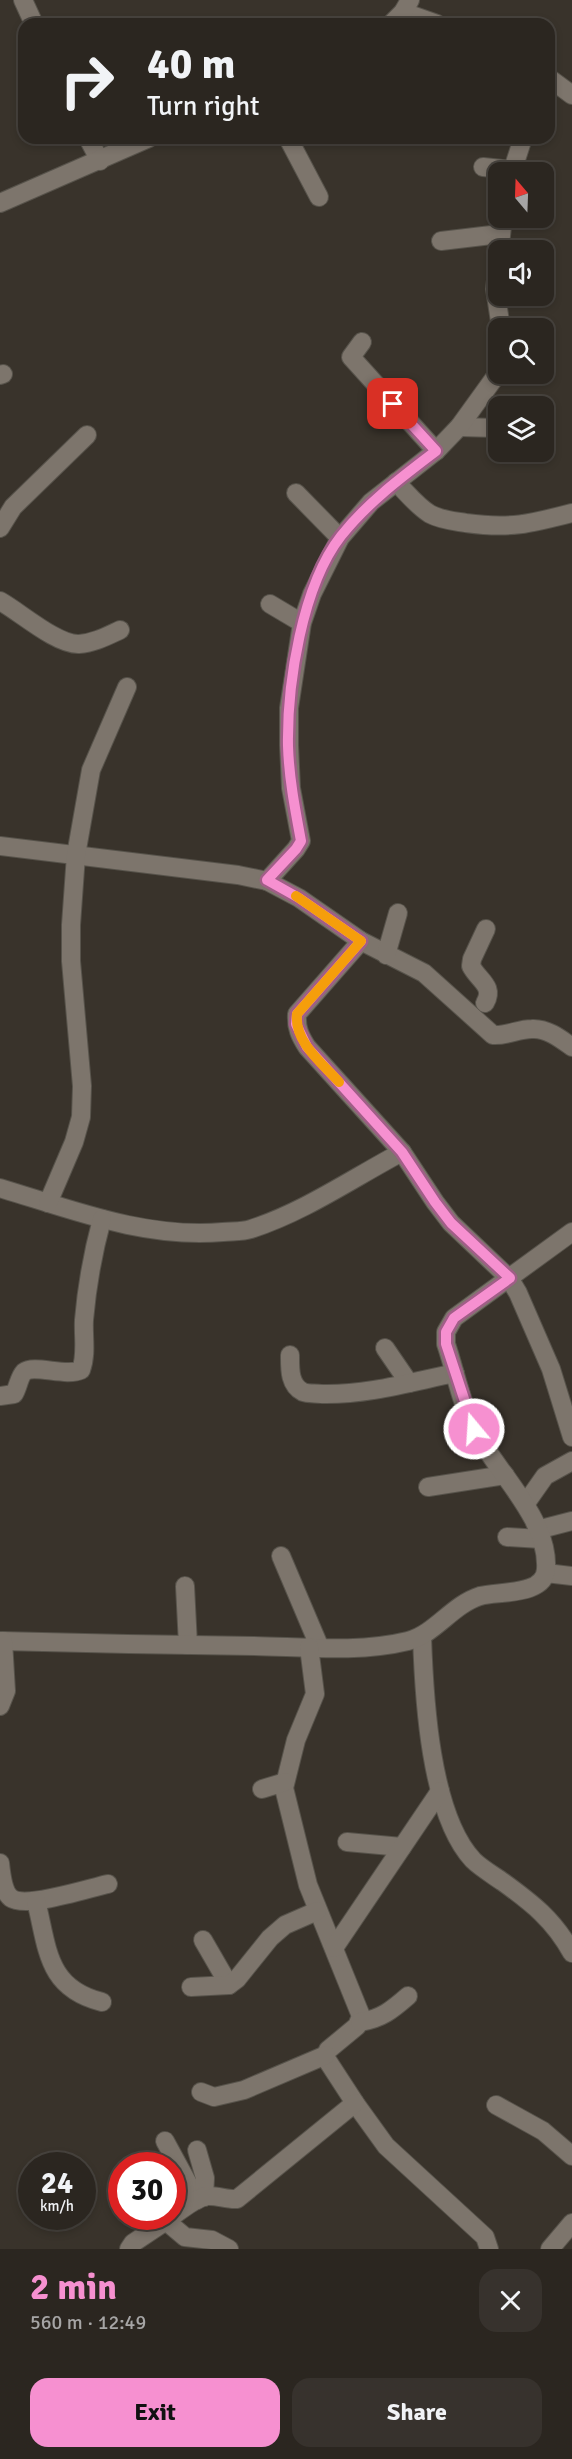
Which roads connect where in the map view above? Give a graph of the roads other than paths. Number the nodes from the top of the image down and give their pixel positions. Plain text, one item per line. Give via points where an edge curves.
1 (23, 0) edge
2 (401, 12) edge
3 (31, 18) edge
4 (419, 18) edge
5 (555, 82) edge
6 (572, 95) edge
7 (91, 144) edge
8 (136, 144) edge
9 (291, 144) edge
10 (521, 144) edge
11 (100, 161) junction
12 (515, 162) edge
13 (483, 167) dead end
14 (488, 168) edge
15 (319, 197) dead end
16 (0, 203) edge
17 (492, 228) edge
18 (501, 228) edge
19 (441, 240) dead end
20 (499, 318) edge
21 (362, 342) dead end
22 (490, 384) edge
23 (459, 427) junction
24 (488, 428) edge
25 (87, 435) dead end
26 (436, 451) junction
27 (396, 482) junction
28 (296, 493) dead end
29 (572, 513) edge
30 (0, 528) edge
31 (340, 538) junction
32 (0, 601) edge
33 (270, 604) dead end
34 (302, 622) junction
35 (120, 630) dead end
36 (127, 687) dead end
37 (0, 846) edge
38 (76, 855) junction
39 (267, 880) junction
40 (398, 913) dead end
41 (486, 929) dead end
42 (361, 941) junction
43 (386, 955) junction
44 (480, 1011) junction
45 (572, 1047) edge
46 (402, 1152) junction
47 (0, 1188) edge
48 (48, 1203) junction
49 (102, 1219) junction
50 (572, 1232) edge
51 (510, 1278) junction
52 (385, 1348) dead end
53 (290, 1355) dead end
54 (455, 1373) junction
55 (409, 1383) junction
56 (0, 1396) edge
57 (572, 1437) edge
58 (572, 1461) edge
59 (504, 1475) junction
60 (428, 1487) dead end
61 (525, 1503) junction
62 (572, 1521) edge
63 (539, 1535) junction
64 (507, 1537) dead end
65 (281, 1556) dead end
66 (546, 1572) junction
67 (572, 1576) edge
68 (185, 1586) dead end
69 (422, 1636) junction
70 (2, 1641) edge
71 (188, 1645) junction
72 (315, 1648) junction
73 (1, 1703) edge
74 (285, 1782) junction
75 (262, 1789) dead end
76 (440, 1791) junction
77 (347, 1842) dead end
78 (402, 1846) junction
79 (0, 1865) edge
80 (108, 1884) dead end
81 (36, 1900) junction
82 (317, 1911) junction
83 (203, 1940) dead end
84 (334, 1948) junction
85 (572, 1953) edge
86 (229, 1985) junction
87 (191, 1987) dead end
88 (408, 1996) dead end
89 (102, 2002) dead end
90 (360, 2022) junction
91 (326, 2055) junction
92 (201, 2092) dead end
93 (355, 2103) junction
94 (496, 2105) dead end
95 (165, 2141) dead end
96 (197, 2150) dead end
97 (572, 2156) edge
98 (201, 2199) junction
99 (186, 2208) edge
100 (572, 2223) edge
101 (152, 2230) edge
102 (179, 2230) edge
103 (129, 2249) edge
104 (229, 2249) edge
105 (489, 2249) edge
106 (550, 2249) edge

1 - 3 street
2 - 4 street
5 - 6 street
7 - 11 street
8 - 11 street
9 - 15 street
10 - 12 street
11 - 16 street
13 - 14 street
17 - 19 street
18 - 20 street via 495,289
21 - 26 street via 351,357
22 - 23 street
23 - 24 street
23 - 26 street
25 - 30 street via 13,507
26 - 27 street
27 - 29 street via 418,505 449,520 498,527
27 - 31 street via 371,502
28 - 31 street
31 - 34 street via 324,565
32 - 35 street via 60,638 77,644 94,642
33 - 34 street
34 - 39 street via 289,708 288,745 301,841
36 - 38 street via 91,770
37 - 38 street
38 - 39 street
38 - 48 street via 71,961 81,1117
39 - 42 street
40 - 43 street
41 - 44 street via 471,966 489,990
42 - 43 street
42 - 46 street via 297,1014 296,1024 307,1047
43 - 44 street via 424,973
44 - 45 street via 493,1035 532,1029 545,1031
46 - 49 street via 291,1212 249,1230 165,1232
46 - 51 street via 451,1223
47 - 48 street
48 - 49 street
49 - 56 street via 87,1288 81,1370 74,1374 30,1370 22,1374 14,1394
50 - 51 street
51 - 54 street via 454,1318 446,1332 446,1344
51 - 57 street via 551,1369
52 - 55 street
53 - 55 street via 290,1376 305,1393 356,1393
54 - 55 street
54 - 59 street via 474,1429
58 - 61 street via 545,1476
59 - 60 street
59 - 61 street
61 - 63 street
62 - 63 street
63 - 64 street
63 - 66 street
65 - 72 street
66 - 67 street
66 - 69 street via 541,1582 528,1590 465,1602
68 - 71 street
69 - 72 street via 388,1645
69 - 76 street via 423,1676
70 - 71 street
70 - 73 street via 6,1691
71 - 72 street
72 - 74 street via 315,1694 296,1740
74 - 75 street
74 - 82 street
76 - 78 street
76 - 85 street via 452,1827 473,1860 548,1916
77 - 78 street
78 - 84 street
79 - 81 street via 10,1898 18,1902
80 - 81 street
81 - 89 street via 54,1968 63,1983 75,1993
82 - 84 street
82 - 86 street via 285,1925
83 - 86 street
84 - 90 street via 360,2008
86 - 87 street
88 - 90 street via 389,2013
90 - 91 street
91 - 92 street via 244,2090 214,2097
91 - 93 street
93 - 98 street via 237,2199
93 - 105 street via 386,2146 485,2237
94 - 97 street via 543,2131
95 - 98 street
96 - 98 street via 205,2178
98 - 99 street
100 - 106 street
101 - 103 street
102 - 104 street via 185,2237 212,2240

